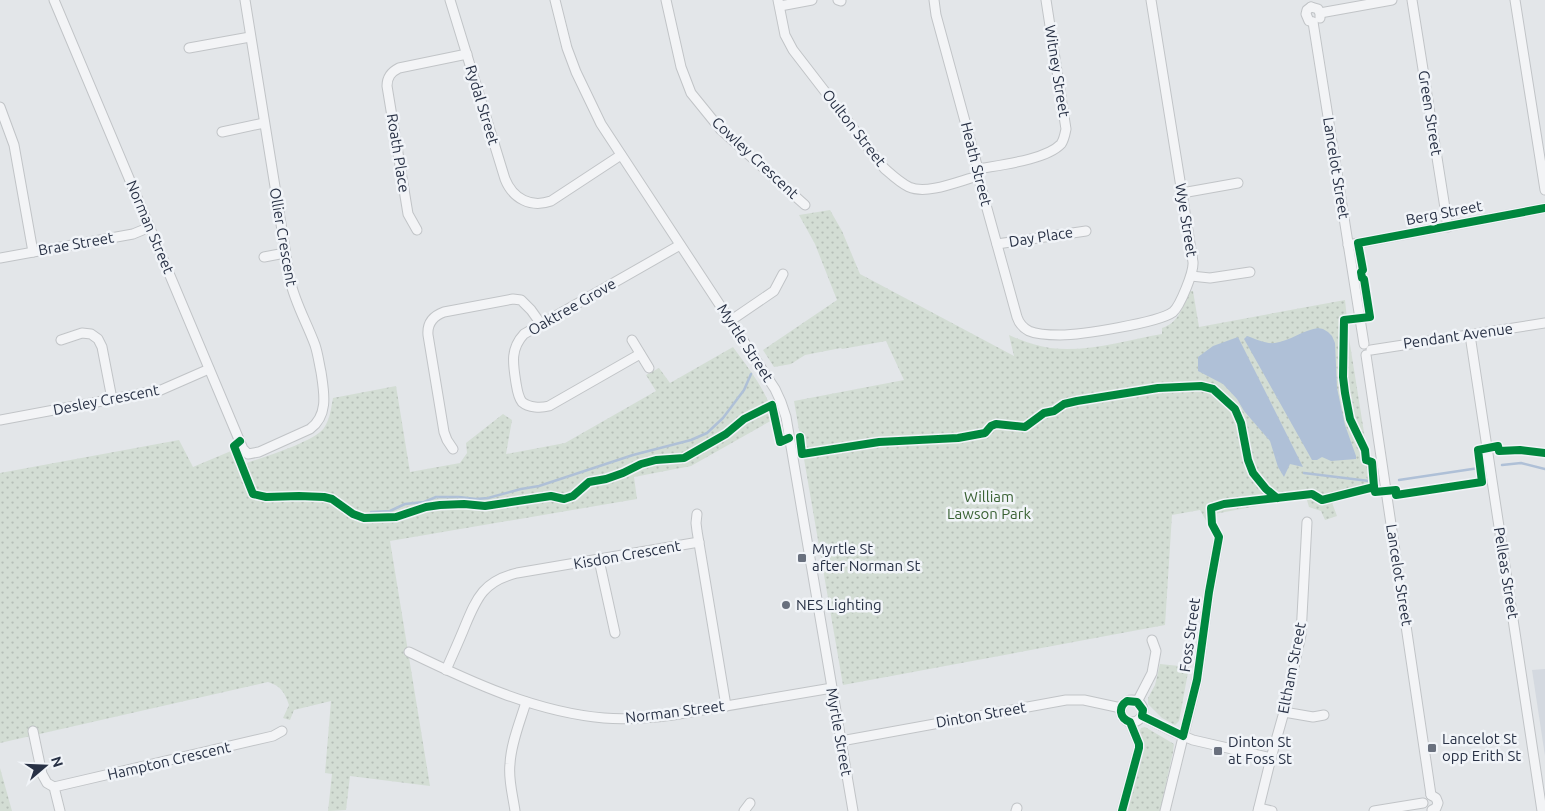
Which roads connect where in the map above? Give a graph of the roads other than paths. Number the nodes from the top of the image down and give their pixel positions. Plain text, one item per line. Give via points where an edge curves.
1 (54, 0) edge
2 (244, 0) edge
3 (450, 0) edge
4 (555, 0) edge
5 (666, 0) edge
6 (812, 0) edge
7 (934, 0) edge
8 (1046, 0) edge
9 (1151, 0) edge
10 (1392, 0) edge
11 (1412, 0) edge
12 (1516, 0) edge
13 (779, 3) edge
14 (1310, 4) edge
15 (1320, 13) junction
16 (1313, 22) junction
17 (250, 37) junction
18 (189, 48) dead end
19 (467, 54) junction
20 (0, 107) edge
21 (264, 123) junction
22 (222, 132) dead end
23 (621, 156) junction
24 (978, 173) junction
25 (1238, 183) dead end
26 (1545, 190) edge
27 (1182, 193) junction
28 (804, 205) dead end
29 (1545, 208) edge
30 (150, 227) junction
31 (1448, 227) junction
32 (417, 230) dead end
33 (1086, 230) dead end
34 (997, 244) junction
35 (680, 245) junction
36 (1348, 245) junction
37 (33, 252) junction
38 (285, 253) junction
39 (264, 257) dead end
40 (0, 258) edge
41 (1250, 272) dead end
42 (783, 274) dead end
43 (1191, 276) junction
44 (730, 321) junction
45 (1545, 323) edge
46 (541, 324) junction
47 (1023, 327) joint
48 (1470, 335) junction
49 (61, 340) dead end
50 (632, 340) dead end
51 (1367, 350) junction
52 (640, 354) junction
53 (649, 368) dead end
54 (209, 369) junction
55 (112, 399) junction
56 (0, 420) edge
57 (454, 449) dead end
58 (248, 454) joint
59 (697, 514) dead end
60 (1307, 522) dead end
61 (1219, 537) dead end
62 (699, 542) junction
63 (599, 560) junction
64 (615, 633) dead end
65 (1152, 640) dead end
66 (409, 652) dead end
67 (446, 670) junction
68 (832, 688) junction
69 (526, 702) junction
70 (1137, 702) junction
71 (726, 706) junction
72 (1121, 708) junction
73 (1284, 712) junction
74 (1324, 715) dead end
75 (1142, 716) junction
76 (1130, 722) junction
77 (32, 731) dead end
78 (282, 731) dead end
79 (1183, 736) junction
80 (841, 741) junction
81 (1271, 758) junction
82 (54, 787) junction
83 (1431, 795) junction
84 (750, 803) dead end
85 (1423, 803) junction
86 (1259, 809) edge
87 (60, 811) edge
88 (516, 811) edge
89 (744, 811) edge
90 (853, 811) edge
91 (1122, 811) edge
92 (1165, 811) edge
93 (1272, 811) edge
94 (1374, 811) edge
95 (1432, 811) edge
96 (1542, 811) edge

1 - 30 street, Norman Street
2 - 17 street, Ollier Crescent
3 - 19 street, Rydal Street
4 - 23 street, Myrtle Street via 576,72
5 - 28 street, Cowley Crescent via 681,68 691,92 721,130
6 - 13 street
7 - 24 street, Heath Street
8 - 24 street, Witney Street via 1066,129 1063,142 1039,156
9 - 27 street, Wye Street
10 - 15 street
11 - 31 street, Green Street
12 - 26 street
13 - 24 street, Oulton Street via 793,50 884,168 896,179 910,188 929,190
14 - 15 street
14 - 16 street via 1306,17
15 - 16 street via 1319,19
16 - 36 street, Lancelot Street
17 - 18 street
17 - 21 street, Ollier Crescent
19 - 23 street, Rydal Street via 507,184 524,206 554,200
19 - 32 street, Roath Place via 387,72 408,214
20 - 37 street via 14,145
21 - 22 street
21 - 38 street, Ollier Crescent
23 - 35 street, Myrtle Street
24 - 34 street, Heath Street
25 - 27 street
27 - 43 street, Wye Street via 1193,262
29 - 31 street, Berg Street
30 - 37 street, Brae Street via 133,234
30 - 54 street, Norman Street
31 - 36 street, Berg Street
33 - 34 street, Day Place
34 - 47 street, Heath Street via 1017,317
35 - 44 street, Myrtle Street
35 - 46 street, Oaktree Grove
36 - 51 street, Lancelot Street
37 - 40 street, Brae Street
38 - 39 street
38 - 58 street, Ollier Crescent via 294,296 317,352 324,403 321,415 310,429
41 - 43 street via 1210,278
42 - 44 street via 774,291
43 - 47 street, Wye Street via 1176,308 1165,316 1078,334 1040,334
44 - 68 street, Myrtle Street via 775,389 784,412
45 - 48 street, Pendant Avenue
46 - 52 street, Oaktree Grove via 521,338 513,353 517,403 549,406
46 - 57 street via 522,300 513,299 429,317 431,354 444,432
48 - 51 street, Pendant Avenue
48 - 96 street, Pelleas Street
49 - 55 street via 82,333 98,339
50 - 52 street
51 - 83 street, Lancelot Street
52 - 53 street
54 - 55 street, Desley Crescent via 161,390
54 - 58 street, Norman Street
55 - 56 street, Desley Crescent
59 - 62 street
60 - 73 street, Eltham Street via 1301,636
61 - 79 street, Foss Street via 1197,680
62 - 63 street, Kisdon Crescent
62 - 71 street, Kisdon Crescent
63 - 64 street
63 - 67 street, Kisdon Crescent via 510,575 491,583 476,601
65 - 70 street via 1156,651 1152,673
66 - 67 street, Norman Street
67 - 69 street, Norman Street
68 - 71 street, Norman Street
68 - 80 street, Myrtle Street
69 - 71 street, Norman Street via 586,716 622,719
69 - 88 street via 510,763
70 - 72 street via 1128,701
70 - 75 street via 1143,710
72 - 76 street via 1123,719
72 - 80 street, Dinton Street via 1084,700 1066,700
73 - 74 street via 1313,717
73 - 81 street, Eltham Street
75 - 76 street
75 - 79 street
76 - 91 street via 1139,748
77 - 82 street via 42,774
78 - 82 street, Hampton Crescent via 273,736
79 - 81 street
79 - 92 street, Foss Street
80 - 90 street, Myrtle Street
81 - 86 street, Eltham Street
82 - 87 street
83 - 85 street via 1426,796
83 - 95 street via 1438,803
84 - 89 street
85 - 94 street
85 - 95 street
86 - 93 street

